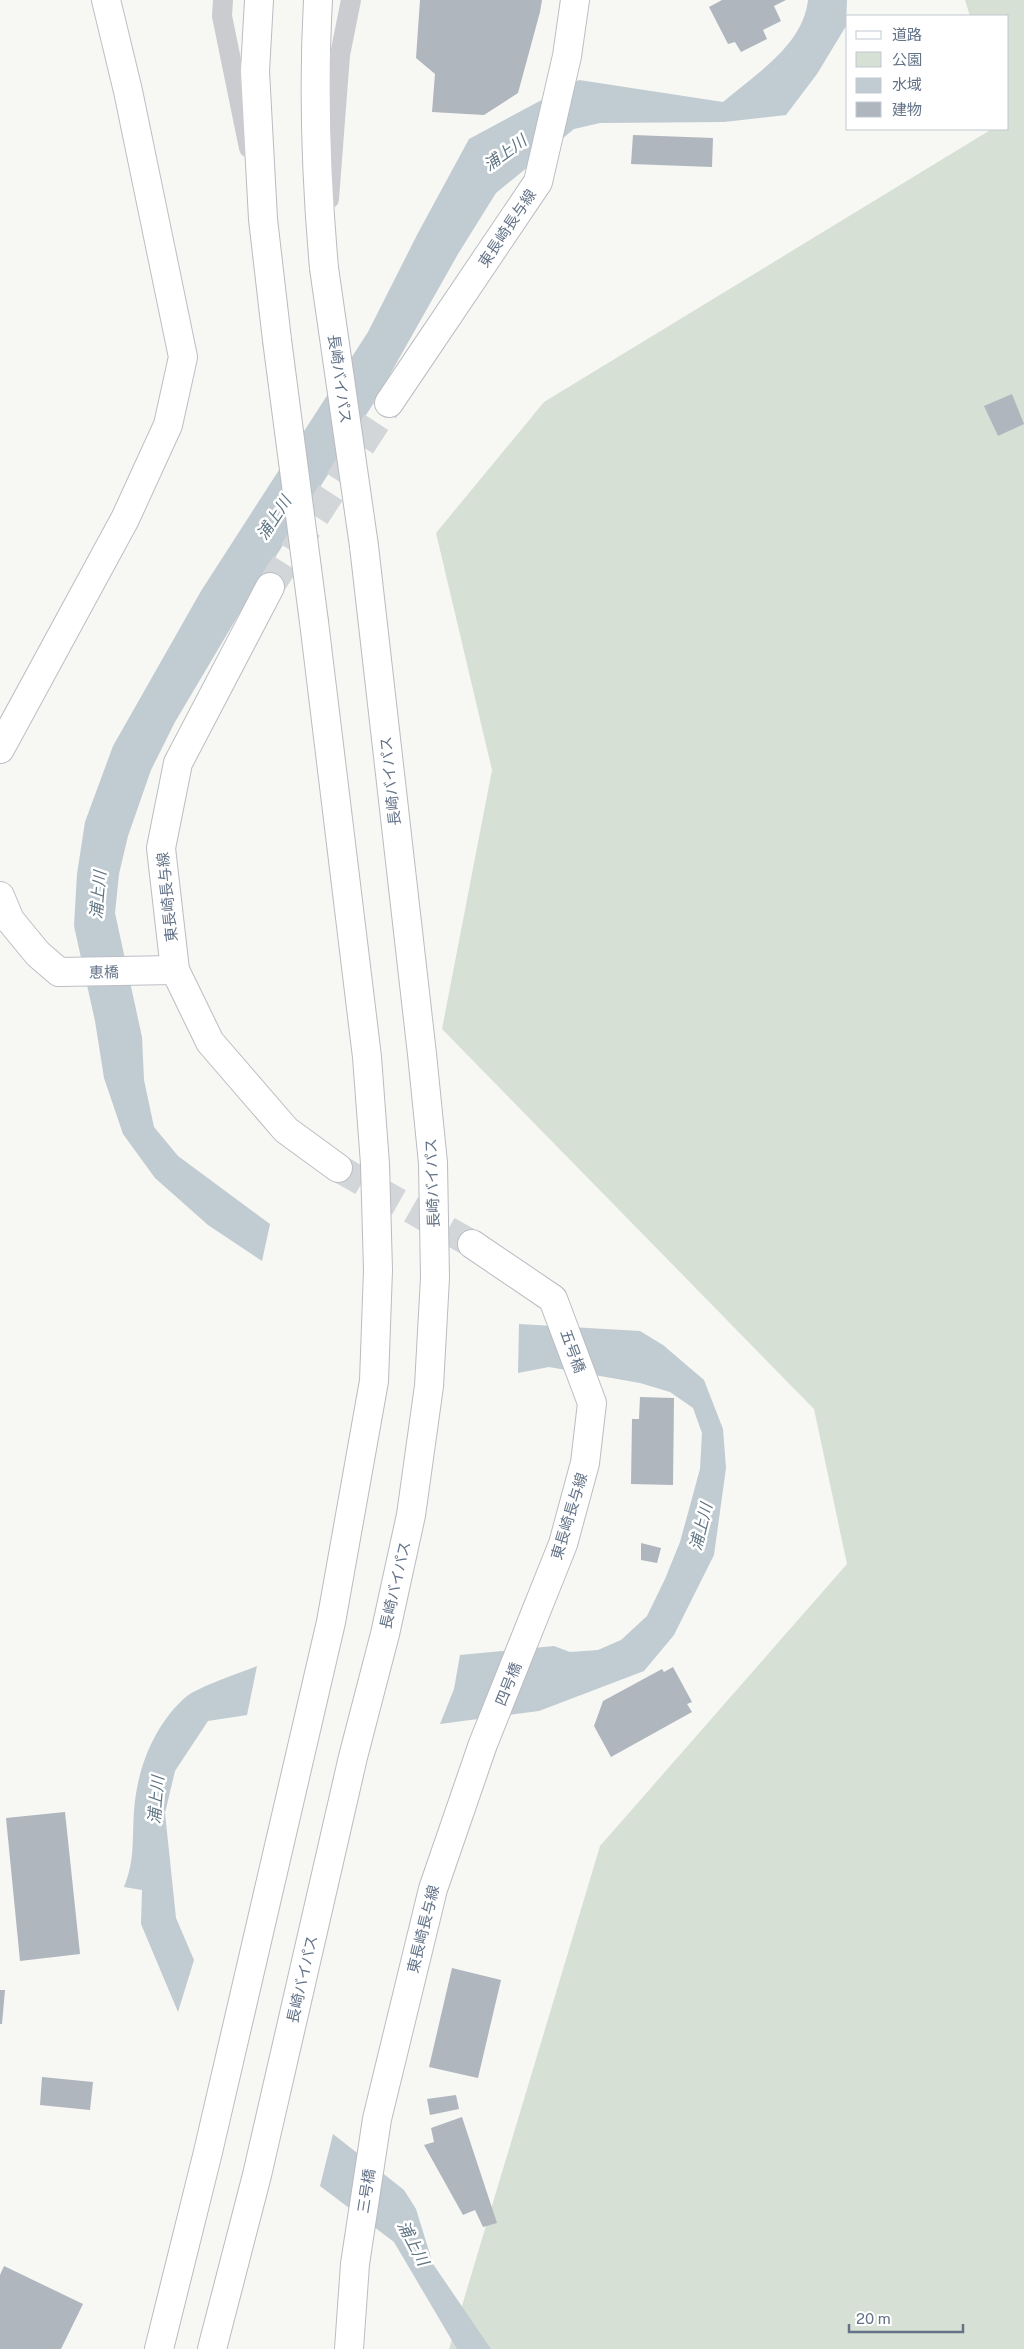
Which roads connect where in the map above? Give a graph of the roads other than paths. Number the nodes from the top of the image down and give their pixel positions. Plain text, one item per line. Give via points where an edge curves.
1 (106, 0) edge
2 (223, 0) edge
3 (259, 0) edge
4 (318, 0) edge
5 (351, 0) edge
6 (575, 0) edge
7 (264, 219) junction
8 (324, 268) junction
9 (389, 403) tunnel mouth
10 (270, 587) tunnel mouth
11 (0, 748) edge
12 (0, 896) edge
13 (162, 971) junction
14 (338, 1168) tunnel mouth
15 (472, 1244) tunnel mouth
16 (592, 1404) joint
17 (532, 1625) joint
18 (484, 1744) joint
19 (377, 2119) joint
20 (159, 2349) edge
21 (212, 2349) edge
22 (349, 2349) edge

1 - 11 main road via 183,357 168,425 132,502
2 - 7 lane via 222,16
3 - 7 main road via 255,71
4 - 8 main road, 長崎バイパス via 314,68
5 - 8 lane via 340,55
6 - 9 main road, 東長崎長与線 via 567,56 538,182
7 - 20 main road, bridge via 368,1058 378,1270 374,1381 331,1622
8 - 21 main road, 長崎バイパス, bridge via 364,546 433,1163 435,1278 429,1386 411,1515 257,2175
10 - 13 main road, 東長崎長与線 via 178,763 161,848
12 - 13 main road, 恵橋 via 10,920 38,954 59,972
13 - 14 main road, 東長崎長与線 via 210,1042 286,1130
15 - 16 main road, 五号橋 via 554,1299
16 - 17 main road, 東長崎長与線 via 585,1463 563,1544
17 - 18 main road, 四号橋
18 - 19 main road, 東長崎長与線 via 433,1889
19 - 22 main road, 三号橋 via 355,2264

